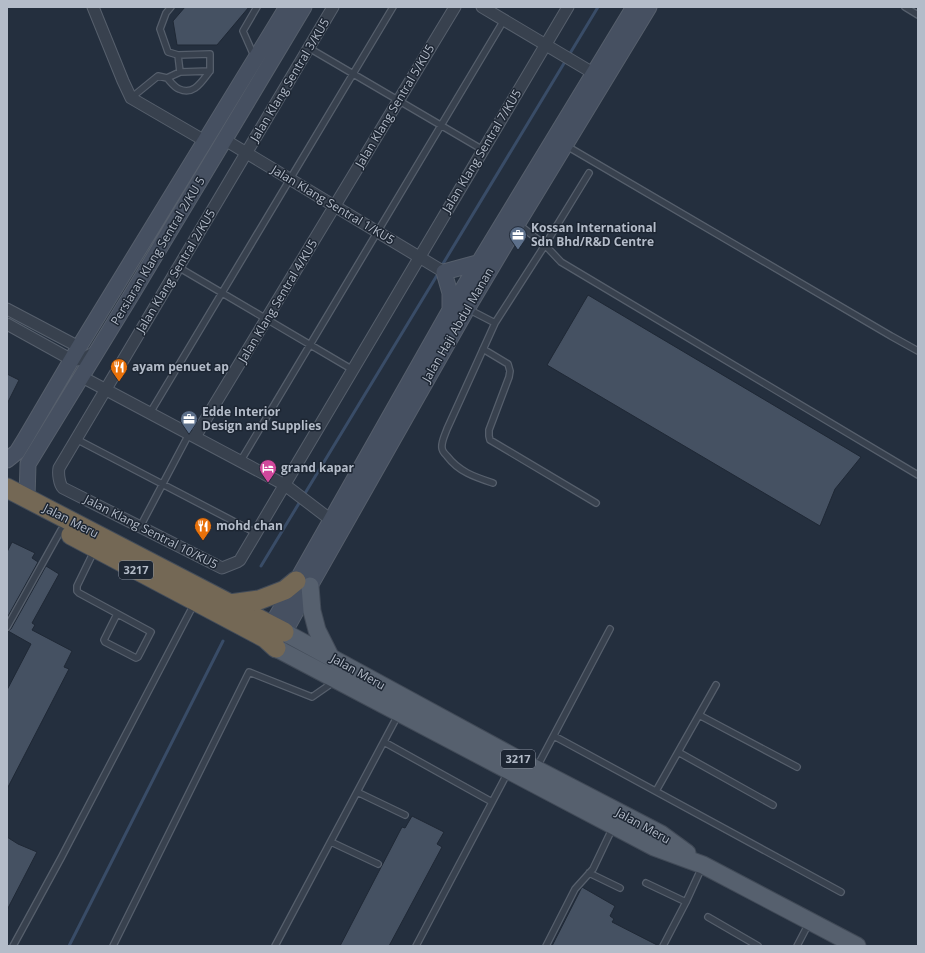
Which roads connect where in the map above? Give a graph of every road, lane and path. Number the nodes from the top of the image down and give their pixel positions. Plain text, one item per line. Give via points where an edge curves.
1 (93, 7) edge
2 (171, 7) edge
3 (257, 7) edge
4 (287, 7) edge
5 (304, 7) edge
6 (333, 7) edge
7 (393, 7) edge
8 (455, 7) edge
9 (482, 7) edge
10 (568, 7) edge
11 (634, 7) edge
12 (649, 7) edge
13 (908, 8) edge
14 (918, 15) edge
15 (504, 20) junction
16 (545, 45) junction
17 (309, 48) junction
18 (178, 55) junction
19 (255, 59) junction
20 (210, 71) junction
21 (180, 72) junction
22 (593, 73) junction
23 (353, 74) junction
24 (167, 78) junction
25 (131, 98) junction
26 (399, 101) junction
27 (441, 126) junction
28 (224, 140) junction
29 (205, 141) junction
30 (565, 145) junction
31 (483, 150) junction
32 (246, 153) junction
33 (589, 172) dead end
34 (290, 179) junction
35 (335, 206) junction
36 (518, 224) junction
37 (377, 232) junction
38 (545, 244) junction
39 (420, 258) junction
40 (477, 263) junction
41 (178, 267) junction
42 (444, 272) junction
43 (117, 285) junction
44 (222, 293) junction
45 (132, 294) junction
46 (7, 309) edge
47 (467, 309) junction
48 (450, 310) junction
49 (267, 319) junction
50 (495, 323) junction
51 (7, 324) edge
52 (310, 345) junction
53 (80, 347) junction
54 (483, 349) junction
55 (98, 350) junction
56 (918, 350) edge
57 (72, 360) junction
58 (353, 370) junction
59 (82, 377) junction
60 (105, 389) junction
61 (150, 413) junction
62 (192, 436) junction
63 (76, 439) junction
64 (7, 460) edge
65 (240, 462) junction
66 (918, 474) edge
67 (493, 483) dead end
68 (163, 484) junction
69 (284, 485) junction
70 (7, 488) edge
71 (27, 498) junction
72 (596, 502) dead end
73 (7, 503) edge
74 (331, 520) junction
75 (140, 527) junction
76 (61, 530) junction
77 (256, 533) junction
78 (95, 548) junction
79 (303, 584) junction
80 (195, 602) junction
81 (230, 604) junction
82 (118, 614) junction
83 (7, 627) edge
84 (610, 629) dead end
85 (274, 636) junction
86 (330, 656) junction
87 (336, 680) junction
88 (716, 685) dead end
89 (399, 713) junction
90 (699, 715) junction
91 (554, 736) junction
92 (384, 742) junction
93 (678, 752) junction
94 (797, 767) dead end
95 (536, 769) junction
96 (509, 770) junction
97 (656, 791) junction
98 (357, 792) junction
99 (492, 802) junction
100 (773, 805) dead end
101 (405, 815) dead end
102 (614, 825) junction
103 (330, 842) junction
104 (378, 864) dead end
105 (703, 865) junction
106 (589, 873) junction
107 (646, 883) dead end
108 (620, 888) dead end
109 (841, 892) dead end
110 (686, 902) junction
111 (708, 917) dead end
112 (810, 921) junction
113 (854, 945) edge
114 (13, 946) edge
115 (114, 946) edge
116 (276, 946) edge
117 (416, 946) edge
118 (546, 946) edge
119 (663, 946) edge
120 (758, 946) edge
121 (797, 946) edge

1 - 25 street
2 - 18 lane via 160,29 168,52
3 - 19 lane via 243,31
4 - 19 street, Persiaran Klang Sentral 2/KU 5
5 - 28 street, Persiaran Klang Sentral 2/KU 5
6 - 17 street, Jalan Klang Sentral 3/KU5
7 - 23 lane
8 - 26 street, Jalan Klang Sentral 5/KU5
9 - 15 street
10 - 16 street, Jalan Klang Sentral 7/KU5
11 - 22 street, Jalan Haji Abdul Manan
12 - 30 street, Jalan Haji Abdul Manan
13 - 14 lane
15 - 16 street
15 - 27 lane
16 - 22 street
16 - 31 street, Jalan Klang Sentral 7/KU5
17 - 23 lane
17 - 32 street, Jalan Klang Sentral 3/KU5
18 - 20 lane via 210,54
18 - 21 lane
19 - 29 street, Persiaran Klang Sentral 2/KU 5
20 - 21 lane
20 - 24 lane via 194,90 178,89
21 - 24 lane
22 - 40 street, Jalan Haji Abdul Manan
23 - 26 lane
23 - 34 lane
24 - 25 lane via 158,76
25 - 29 street
26 - 27 lane
26 - 35 street, Jalan Klang Sentral 5/KU5
27 - 31 lane
27 - 37 lane
28 - 32 street, Jalan Klang Sentral 1/KU5
28 - 45 street, Persiaran Klang Sentral 2/KU 5
29 - 43 street, Persiaran Klang Sentral 2/KU 5
30 - 36 street, Jalan Haji Abdul Manan
30 - 56 lane
31 - 39 street, Jalan Klang Sentral 7/KU5
32 - 34 street, Jalan Klang Sentral 1/KU5
32 - 41 street, Jalan Klang Sentral 2/KU5
33 - 38 lane
34 - 35 street, Jalan Klang Sentral 1/KU5
34 - 44 lane
35 - 37 street, Jalan Klang Sentral 1/KU5
35 - 49 street, Jalan Klang Sentral 4/KU5
36 - 38 lane
36 - 47 street, Jalan Haji Abdul Manan
37 - 39 street, Jalan Klang Sentral 1/KU5
37 - 52 lane
38 - 50 lane
38 - 66 lane via 561,262
39 - 42 street, Jalan Klang Sentral 1/KU5
39 - 58 street, Jalan Klang Sentral 10/KU5
40 - 42 street
40 - 48 street, Jalan Haji Abdul Manan
41 - 44 lane
41 - 60 street, Jalan Klang Sentral 2/KU5
42 - 48 street via 450,293
43 - 45 street
43 - 53 street, Persiaran Klang Sentral 2/KU 5
44 - 49 lane
44 - 61 lane
45 - 55 street, Persiaran Klang Sentral 2/KU 5
46 - 53 street
47 - 50 lane
47 - 79 street, Jalan Haji Abdul Manan
48 - 74 street, Jalan Haji Abdul Manan
49 - 52 lane
49 - 62 street, Jalan Klang Sentral 4/KU5
50 - 54 lane
51 - 57 street
52 - 58 lane
52 - 65 lane
53 - 57 street, Persiaran Klang Sentral 2/KU 5
54 - 67 lane via 447,429 442,448 461,470
54 - 72 lane via 508,364 510,371 489,430 490,440
55 - 57 street via 84,358
55 - 59 street, Persiaran Klang Sentral 2/KU 5
57 - 64 street, Persiaran Klang Sentral 2/KU 5 via 21,446
58 - 69 street, Jalan Klang Sentral 10/KU5
59 - 60 street
59 - 71 street, Persiaran Klang Sentral 2/KU 5 via 28,464
60 - 61 street
60 - 63 street, Jalan Klang Sentral 10/KU5
61 - 62 street
62 - 65 street
62 - 68 lane
63 - 68 lane
63 - 75 street, Jalan Klang Sentral 10/KU5 via 58,471 61,486
65 - 69 street
68 - 75 lane
68 - 77 lane
69 - 74 street
69 - 77 street, Jalan Klang Sentral 10/KU5
70 - 71 highway, Jalan Meru / 3217
71 - 81 highway, Jalan Meru / 3217
73 - 76 highway, Jalan Meru / 3217
74 - 79 street, Jalan Haji Abdul Manan
75 - 77 street, Jalan Klang Sentral 10/KU5 via 222,568 240,560
76 - 78 highway, Jalan Meru / 3217
76 - 83 lane
78 - 80 highway, Jalan Meru / 3217
78 - 82 lane via 77,591
79 - 81 highway via 259,600
79 - 85 street, Jalan Haji Abdul Manan
79 - 86 main road via 317,630
80 - 85 highway, Jalan Meru / 3217
80 - 114 lane
81 - 85 highway, Jalan Meru / 3217
82 - 82 lane via 151,632 136,658 104,640
84 - 91 lane
85 - 86 main road, Jalan Meru / 3217
85 - 87 main road, Jalan Meru / 3217
86 - 95 main road, Jalan Meru / 3217
87 - 89 main road, Jalan Meru / 3217
87 - 115 lane via 312,697 249,672
88 - 90 lane
89 - 92 lane
89 - 96 main road, Jalan Meru / 3217
90 - 93 lane
90 - 94 lane
91 - 95 lane
91 - 97 lane
92 - 98 lane
92 - 99 lane
93 - 97 lane
93 - 100 lane
95 - 105 main road, Jalan Meru / 3217 via 661,834
96 - 99 lane
96 - 102 main road, Jalan Meru / 3217
97 - 109 lane
98 - 101 lane
98 - 103 lane
99 - 117 lane
102 - 105 main road, Jalan Meru / 3217 via 654,847
102 - 106 lane
103 - 104 lane
103 - 116 lane
105 - 110 lane
105 - 112 main road, Jalan Meru / 3217
106 - 108 lane
106 - 118 lane via 575,889
107 - 110 lane
110 - 119 lane
111 - 120 lane
112 - 113 main road, Jalan Meru / 3217
112 - 121 lane

